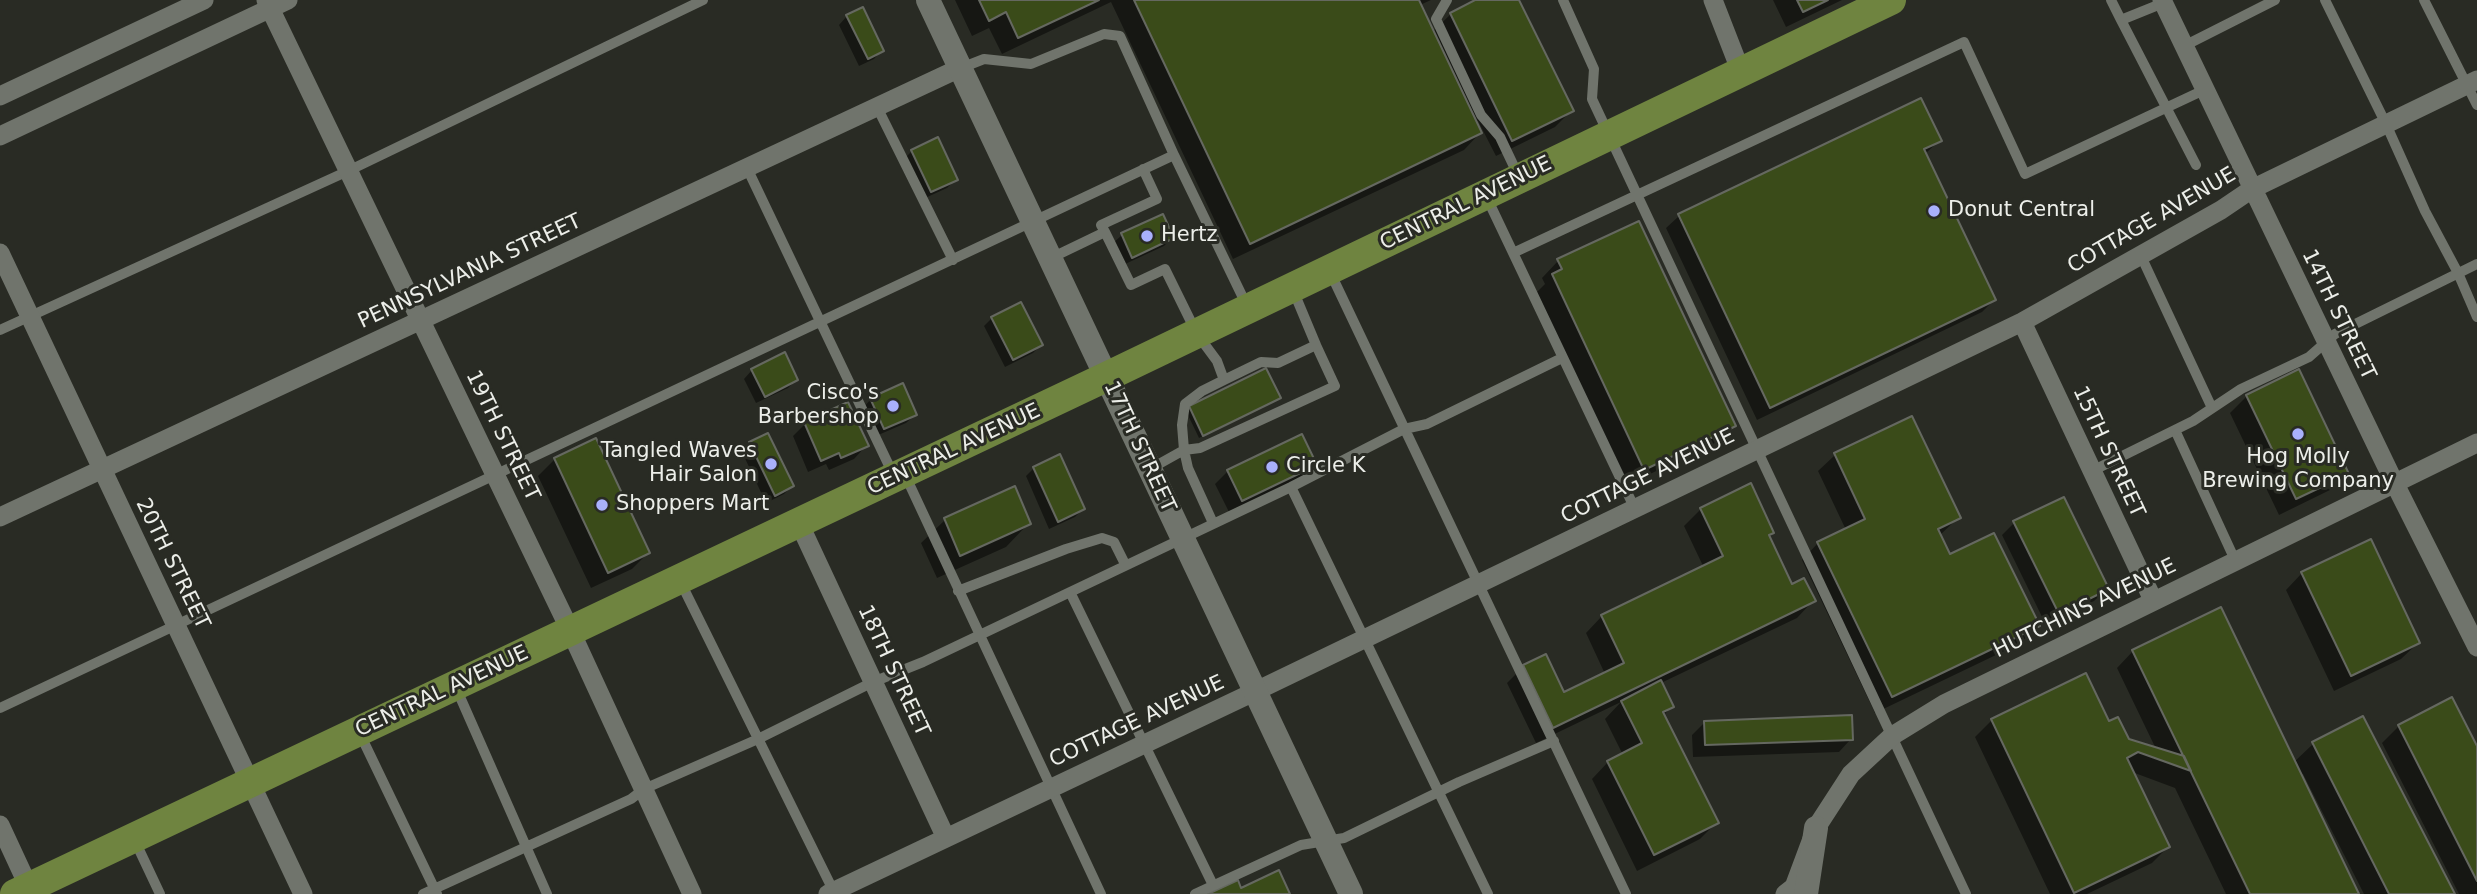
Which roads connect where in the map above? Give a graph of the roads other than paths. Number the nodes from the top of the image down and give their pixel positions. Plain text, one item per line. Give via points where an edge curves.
1 (204, 0) edge
2 (703, 0) edge
3 (928, 0) edge
4 (1447, 0) edge
5 (1563, 0) edge
6 (1713, 0) edge
7 (1891, 0) edge
8 (2111, 0) edge
9 (2275, 0) edge
10 (2325, 0) edge
11 (2424, 0) edge
12 (2162, 2) edge
13 (275, 3) edge
14 (2121, 20) junction
15 (2183, 46) junction
16 (960, 68) junction
17 (1741, 72) junction
18 (2472, 82) edge
19 (2204, 89) junction
20 (0, 96) edge
21 (2477, 105) edge
22 (877, 107) junction
23 (2165, 107) junction
24 (2386, 124) junction
25 (1609, 135) junction
26 (0, 136) edge
27 (1174, 155) junction
28 (2196, 165) dead end
29 (747, 167) junction
30 (1143, 169) junction
31 (348, 171) junction
32 (1520, 178) junction
33 (2252, 189) junction
34 (1485, 195) junction
35 (1637, 195) junction
36 (1033, 222) junction
37 (1105, 232) junction
38 (0, 253) edge
39 (1513, 253) junction
40 (2141, 256) junction
41 (1050, 258) junction
42 (953, 260) junction
43 (2477, 264) edge
44 (1329, 270) junction
45 (2458, 273) junction
46 (1292, 288) junction
47 (1248, 309) junction
48 (30, 317) junction
49 (2477, 317) edge
50 (420, 321) junction
51 (822, 322) junction
52 (2022, 322) junction
53 (0, 330) edge
54 (1197, 334) junction
55 (2326, 342) junction
56 (1316, 345) junction
57 (1562, 358) junction
58 (1107, 377) junction
59 (1224, 380) junction
60 (2212, 408) junction
61 (1404, 429) junction
62 (2175, 429) junction
63 (2477, 443) edge
64 (1184, 450) junction
65 (1757, 450) junction
66 (102, 469) junction
67 (1150, 469) junction
68 (2092, 471) junction
69 (496, 475) junction
70 (900, 476) junction
71 (2394, 482) junction
72 (1292, 487) junction
73 (1635, 509) junction
74 (0, 517) edge
75 (799, 523) junction
76 (1213, 523) junction
77 (1182, 537) junction
78 (2235, 560) junction
79 (1125, 564) junction
80 (679, 580) junction
81 (1478, 584) junction
82 (958, 592) junction
83 (1070, 592) junction
84 (2153, 600) junction
85 (177, 626) junction
86 (571, 632) junction
87 (978, 635) junction
88 (1365, 639) junction
89 (2477, 647) edge
90 (873, 682) junction
91 (455, 686) junction
92 (1254, 692) junction
93 (0, 708) edge
94 (359, 732) junction
95 (1892, 736) junction
96 (758, 739) junction
97 (1554, 741) junction
98 (1143, 744) junction
99 (251, 782) junction
100 (1051, 788) junction
101 (643, 789) junction
102 (1440, 791) junction
103 (0, 825) edge
104 (1816, 828) junction
105 (134, 838) junction
106 (946, 838) junction
107 (1325, 840) junction
108 (525, 848) junction
109 (1213, 885) junction
110 (436, 891) edge
111 (26, 892) edge
112 (832, 893) edge
113 (160, 894) edge
114 (303, 894) edge
115 (423, 894) edge
116 (548, 894) edge
117 (692, 894) edge
118 (1101, 894) edge
119 (1195, 894) edge
120 (1351, 894) edge
121 (1488, 894) edge
122 (1626, 894) edge
123 (1784, 894) edge
124 (1807, 894) edge
125 (1966, 894) edge

1 - 20 street
2 - 31 lane
3 - 16 street, 17TH STREET
4 - 32 lane via 1436,19 1481,114 1500,137
5 - 25 lane via 1594,69 1592,99
6 - 17 street
7 - 17 main road, CENTRAL AVENUE
8 - 14 lane
9 - 15 lane
10 - 24 lane
11 - 18 lane
12 - 14 lane
12 - 15 street, 14TH STREET
13 - 26 street
13 - 31 street, 19TH STREET
14 - 23 lane
15 - 19 street, 14TH STREET
16 - 22 street, PENNSYLVANIA STREET
16 - 27 lane via 984,60 1031,64 1104,34 1120,36
16 - 36 street, 17TH STREET
17 - 25 main road, CENTRAL AVENUE
18 - 21 lane
18 - 24 street, COTTAGE AVENUE
19 - 23 lane
19 - 33 street, 14TH STREET
22 - 29 street, PENNSYLVANIA STREET
22 - 42 lane
23 - 28 lane
23 - 35 lane via 2025,174 1964,43
24 - 33 street, COTTAGE AVENUE
24 - 45 lane
25 - 32 main road, CENTRAL AVENUE
25 - 35 lane
27 - 30 lane
27 - 47 lane
29 - 50 street, PENNSYLVANIA STREET
29 - 51 lane
30 - 36 lane
30 - 37 lane via 1157,199 1101,225
31 - 48 lane
31 - 50 street, 19TH STREET
32 - 34 main road, CENTRAL AVENUE
33 - 40 street, COTTAGE AVENUE
33 - 55 street, 14TH STREET
34 - 39 lane
34 - 44 main road, CENTRAL AVENUE
35 - 39 lane
35 - 65 lane
36 - 41 street, 17TH STREET
36 - 42 lane
37 - 41 lane
37 - 54 lane via 1130,285 1165,269
38 - 48 street, 20TH STREET
39 - 57 lane
40 - 52 street, COTTAGE AVENUE
40 - 60 lane
41 - 58 street, 17TH STREET
42 - 51 lane
43 - 45 lane
44 - 46 main road, CENTRAL AVENUE
44 - 61 lane
45 - 49 lane
45 - 55 lane
46 - 47 main road, CENTRAL AVENUE
46 - 56 lane
47 - 54 main road, CENTRAL AVENUE
48 - 53 lane
48 - 66 street, 20TH STREET
50 - 66 street, PENNSYLVANIA STREET
50 - 69 street, 19TH STREET
51 - 69 lane
51 - 70 lane
52 - 65 street, COTTAGE AVENUE
52 - 68 street, 15TH STREET
54 - 58 main road, CENTRAL AVENUE
54 - 59 lane via 1217,361
55 - 60 lane via 2309,357
55 - 71 street, 14TH STREET
56 - 59 lane via 1278,363 1261,362
56 - 64 lane via 1335,386 1200,449
57 - 61 lane via 1427,424
57 - 73 lane
58 - 67 street, 17TH STREET
58 - 70 main road, CENTRAL AVENUE
59 - 64 lane via 1185,404
60 - 62 lane
61 - 72 lane
61 - 81 lane
62 - 68 lane
62 - 78 lane
63 - 71 street, HUTCHINS AVENUE
64 - 67 lane
64 - 76 lane
65 - 73 street, COTTAGE AVENUE
65 - 95 lane
66 - 74 street, PENNSYLVANIA STREET
66 - 85 street, 20TH STREET
67 - 77 street, 17TH STREET
68 - 84 street, 15TH STREET
69 - 85 lane
69 - 86 street, 19TH STREET
70 - 75 main road, CENTRAL AVENUE
70 - 82 lane
71 - 78 street, HUTCHINS AVENUE
71 - 89 street, 14TH STREET
72 - 76 lane
72 - 88 lane
73 - 81 street, COTTAGE AVENUE
75 - 80 main road, CENTRAL AVENUE
75 - 90 street, 18TH STREET
76 - 77 lane
77 - 79 lane
77 - 92 street, 17TH STREET
78 - 84 street, HUTCHINS AVENUE
79 - 82 lane via 1114,542 1102,538
79 - 83 lane
80 - 86 main road, CENTRAL AVENUE
80 - 96 lane
81 - 88 street, COTTAGE AVENUE
81 - 97 lane
82 - 87 lane
83 - 87 lane
83 - 98 lane
84 - 95 street, HUTCHINS AVENUE via 1944,704
85 - 93 lane
85 - 99 street, 20TH STREET
86 - 91 main road, CENTRAL AVENUE
86 - 101 street, 19TH STREET
87 - 90 lane
87 - 100 lane
88 - 92 street, COTTAGE AVENUE
88 - 102 lane
90 - 96 lane
90 - 106 street, 18TH STREET
91 - 94 main road, CENTRAL AVENUE
91 - 108 lane
92 - 98 street, COTTAGE AVENUE
92 - 107 street, 17TH STREET
94 - 99 main road, CENTRAL AVENUE
94 - 110 lane
95 - 104 street, HUTCHINS AVENUE via 1851,774
95 - 125 lane
96 - 101 lane
96 - 112 lane
97 - 102 lane
97 - 122 lane
98 - 100 street, COTTAGE AVENUE
98 - 109 lane
99 - 105 main road, CENTRAL AVENUE
99 - 114 street, 20TH STREET
100 - 106 street, COTTAGE AVENUE
100 - 118 lane
101 - 108 lane via 631,799
101 - 117 street, 19TH STREET
102 - 107 lane via 1344,838
102 - 121 lane
103 - 111 street
104 - 123 street, HUTCHINS AVENUE via 1794,887
104 - 124 street
105 - 111 main road, CENTRAL AVENUE
105 - 113 lane
106 - 112 street, COTTAGE AVENUE
107 - 109 lane via 1301,845
107 - 120 street, 17TH STREET
108 - 110 lane
108 - 116 lane
109 - 119 lane
110 - 115 lane

